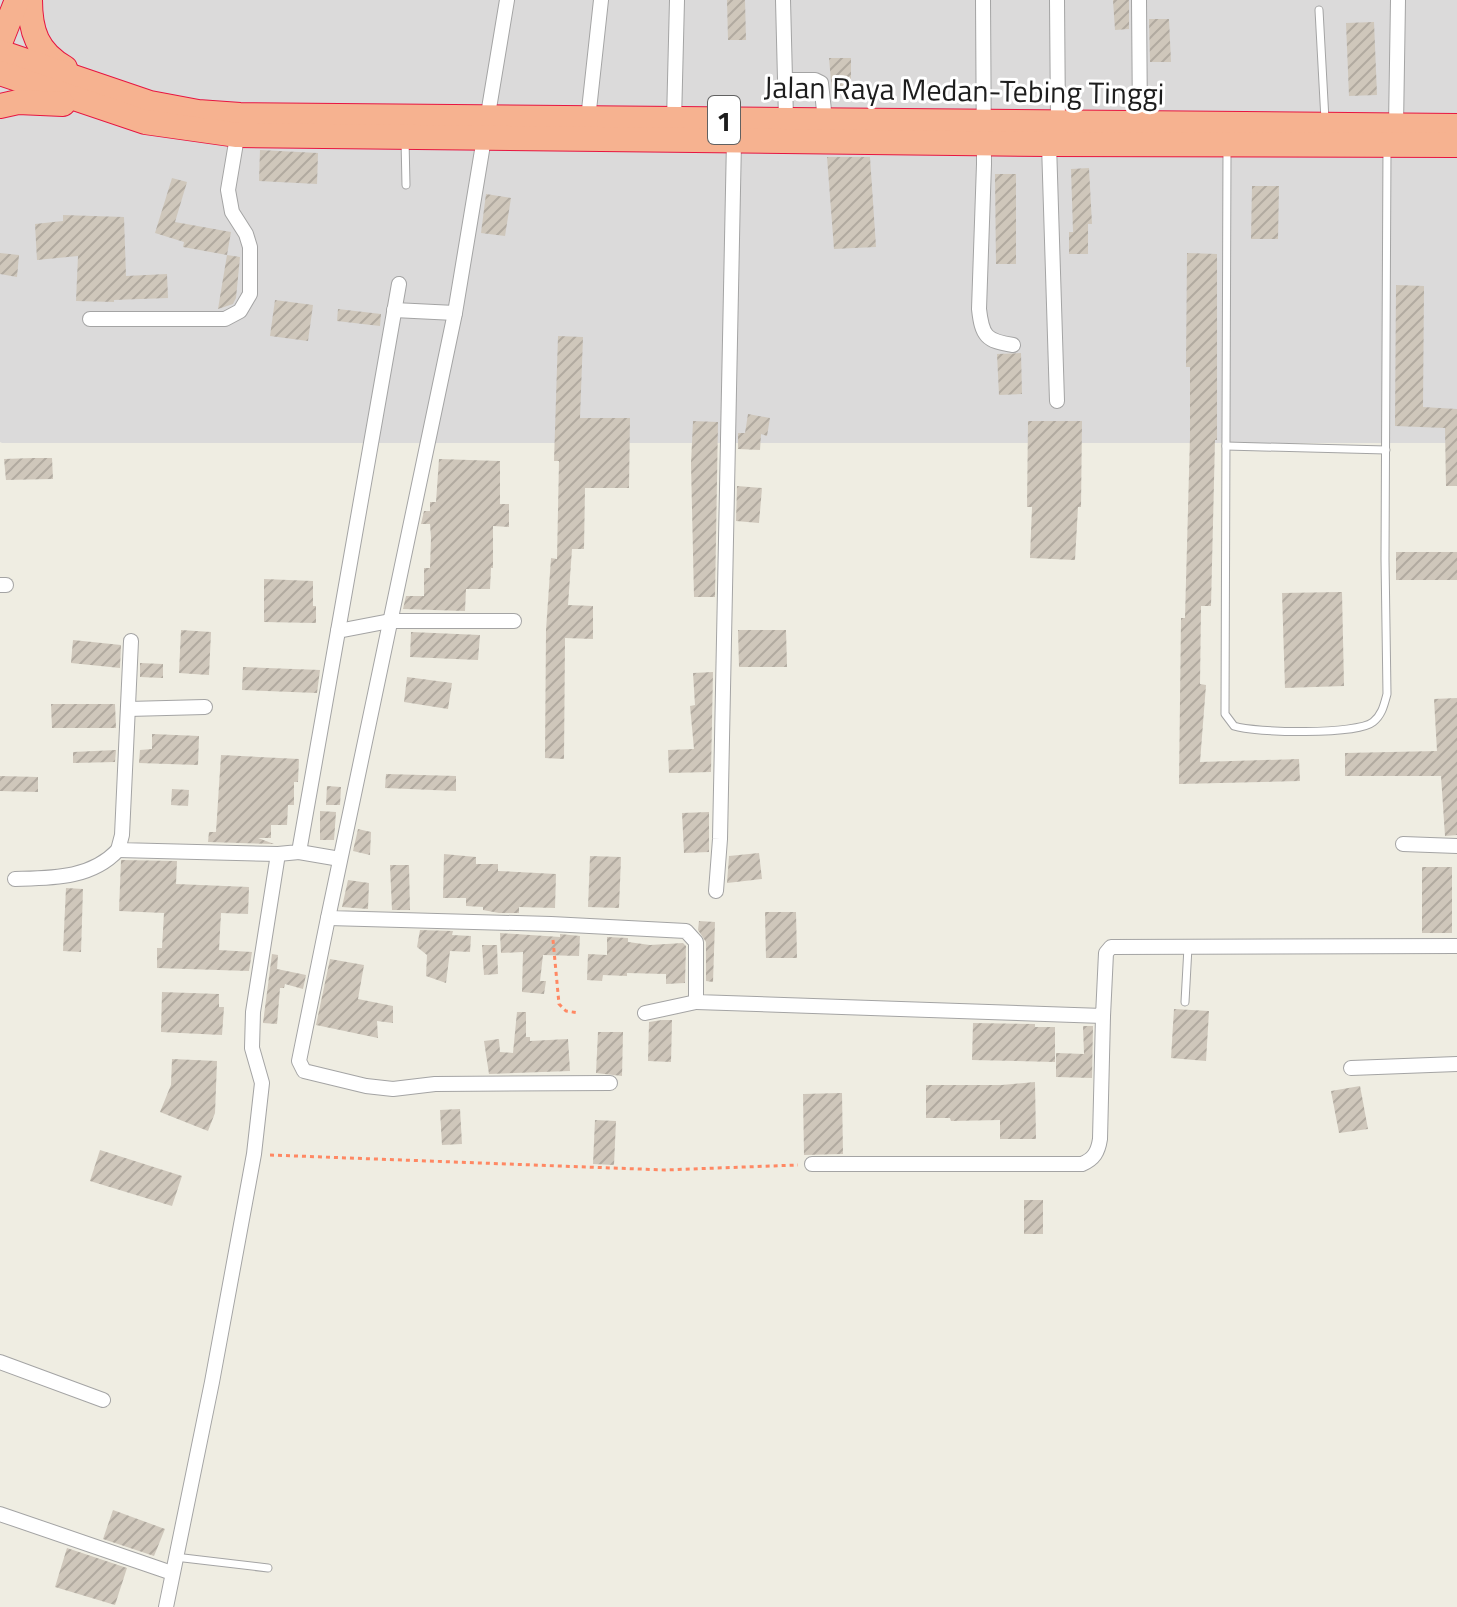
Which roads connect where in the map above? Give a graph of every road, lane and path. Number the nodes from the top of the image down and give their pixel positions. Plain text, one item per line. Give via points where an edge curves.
1 (17, 0) edge
2 (30, 0) edge
3 (507, 0) edge
4 (601, 0) edge
5 (677, 0) edge
6 (783, 0) edge
7 (983, 0) edge
8 (1057, 0) edge
9 (1139, 0) edge
10 (1398, 0) edge
11 (1319, 10) dead end
12 (0, 43) edge
13 (0, 52) edge
14 (0, 73) edge
15 (785, 80) junction
16 (112, 102) junction
17 (0, 106) edge
18 (588, 119) junction
19 (786, 119) junction
20 (825, 120) junction
21 (1140, 124) junction
22 (238, 125) junction
23 (1326, 125) junction
24 (1457, 126) edge
25 (689, 127) junction
26 (484, 128) junction
27 (984, 132) junction
28 (1054, 134) junction
29 (1391, 135) junction
30 (405, 138) junction
31 (1213, 138) junction
32 (734, 140) junction
33 (1457, 145) edge
34 (406, 185) dead end
35 (399, 284) dead end
36 (394, 310) junction
37 (455, 313) junction
38 (90, 319) dead end
39 (1013, 345) dead end
40 (1057, 401) dead end
41 (1226, 446) junction
42 (1386, 450) junction
43 (390, 621) junction
44 (514, 621) dead end
45 (338, 631) junction
46 (131, 641) dead end
47 (205, 707) dead end
48 (128, 709) junction
49 (1403, 844) dead end
50 (1457, 846) edge
51 (118, 850) junction
52 (299, 852) junction
53 (278, 854) junction
54 (340, 859) junction
55 (15, 879) dead end
56 (716, 891) dead end
57 (328, 918) junction
58 (551, 924) junction
59 (1457, 946) edge
60 (1188, 947) junction
61 (696, 1002) junction
62 (1185, 1002) dead end
63 (579, 1013) dead end
64 (645, 1013) dead end
65 (1103, 1016) junction
66 (1457, 1064) edge
67 (1351, 1068) dead end
68 (610, 1083) dead end
69 (254, 1154) junction
70 (812, 1164) joint
71 (0, 1362) edge
72 (103, 1400) dead end
73 (0, 1514) edge
74 (175, 1557) junction
75 (268, 1568) dead end
76 (172, 1573) junction
77 (166, 1607) edge

1 - 12 highway
2 - 16 highway via 36,41 44,52
3 - 26 street
4 - 18 street
5 - 25 street
6 - 15 street
7 - 27 street
8 - 28 street
9 - 21 street
10 - 29 street
11 - 23 lane
13 - 16 highway, Jalan Raya Medan-Tebing Tinggi / 1
14 - 16 highway, Jalan Raya Medan-Tebing Tinggi / 1
15 - 19 street
15 - 20 street via 821,83
16 - 17 highway
16 - 22 highway, Jalan Raya Medan-Tebing Tinggi / 1 via 150,103
18 - 25 highway, Jalan Raya Medan-Tebing Tinggi / 1
18 - 26 highway, Jalan Raya Medan-Tebing Tinggi / 1
19 - 20 highway, Jalan Raya Medan-Tebing Tinggi / 1
19 - 25 highway, Jalan Raya Medan-Tebing Tinggi / 1
20 - 27 highway, Jalan Raya Medan-Tebing Tinggi / 1
21 - 28 highway, Jalan Raya Medan-Tebing Tinggi / 1
21 - 31 highway, Jalan Raya Medan-Tebing Tinggi / 1
22 - 26 highway, Jalan Raya Medan-Tebing Tinggi / 1
22 - 30 highway, Jalan Raya Medan-Tebing Tinggi / 1
22 - 38 street via 228,190 232,212 250,247 250,294 240,311 225,319
23 - 29 highway, Jalan Raya Medan-Tebing Tinggi / 1
23 - 31 highway, Jalan Raya Medan-Tebing Tinggi / 1
24 - 29 highway, Jalan Raya Medan-Tebing Tinggi / 1
25 - 26 highway, Jalan Raya Medan-Tebing Tinggi / 1
25 - 32 highway, Jalan Raya Medan-Tebing Tinggi / 1
26 - 30 highway, Jalan Raya Medan-Tebing Tinggi / 1
26 - 37 street
27 - 28 highway, Jalan Raya Medan-Tebing Tinggi / 1
27 - 32 highway, Jalan Raya Medan-Tebing Tinggi / 1
27 - 39 street via 981,327 994,342
28 - 31 highway, Jalan Raya Medan-Tebing Tinggi / 1
28 - 40 street
29 - 31 highway, Jalan Raya Medan-Tebing Tinggi / 1
29 - 33 highway, Jalan Raya Medan-Tebing Tinggi / 1
29 - 42 lane
30 - 34 lane
31 - 41 lane
32 - 56 street
35 - 36 street
36 - 37 street
36 - 45 street
37 - 43 street
41 - 42 lane
41 - 42 lane via 1223,704 1234,726 1254,731 1351,730 1373,722 1382,711 1387,694
43 - 44 street
43 - 45 street
43 - 54 street
45 - 52 street
46 - 48 street
47 - 48 street
48 - 51 street
49 - 50 street
51 - 53 street
51 - 55 street via 102,864 76,874
52 - 53 street
52 - 54 street
53 - 69 street via 253,1012 252,1048 262,1083
54 - 57 street
57 - 58 street
57 - 68 street via 299,1061 304,1071 393,1089
58 - 61 street via 686,931 696,942
58 - 63 path via 559,1004
59 - 60 street
60 - 62 lane
60 - 65 street via 1108,949
61 - 64 street
61 - 65 street
65 - 70 street via 1100,1139 1088,1162
66 - 67 street
69 - 70 path via 665,1170
69 - 74 street
71 - 72 street
73 - 76 street
74 - 75 lane
74 - 76 street
76 - 77 street

